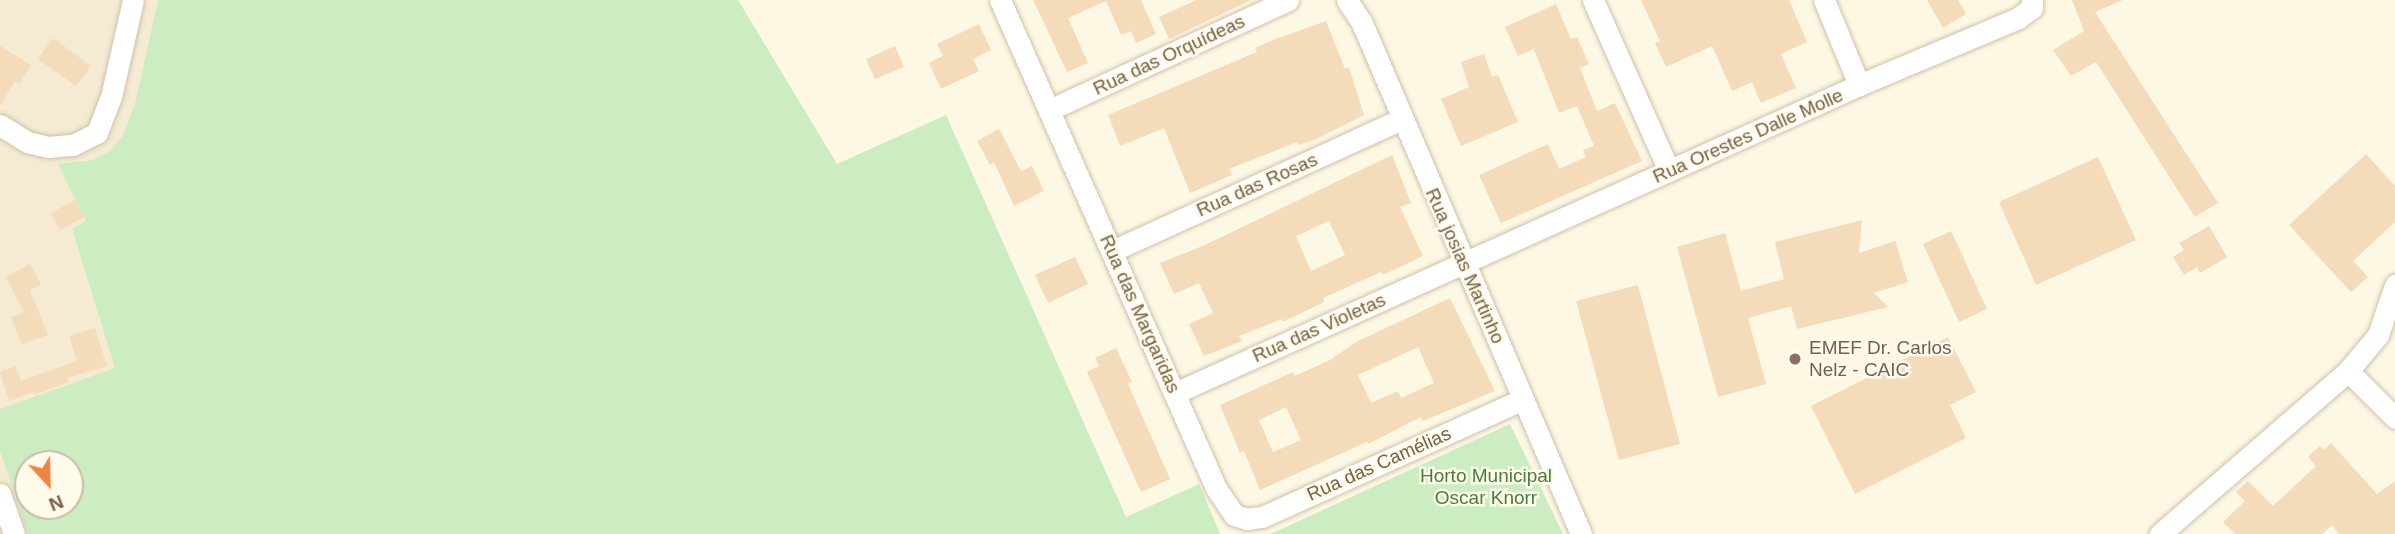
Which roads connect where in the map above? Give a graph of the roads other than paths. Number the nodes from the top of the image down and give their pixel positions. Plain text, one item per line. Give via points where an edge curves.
1 (133, 0) edge
2 (1000, 0) edge
3 (1288, 0) edge
4 (1347, 0) edge
5 (1593, 0) edge
6 (1824, 0) edge
7 (2032, 4) edge
8 (1859, 85) junction
9 (1049, 110) junction
10 (1402, 119) junction
11 (3, 135) edge
12 (1669, 171) junction
13 (1112, 251) junction
14 (1463, 263) junction
15 (2395, 285) edge
16 (2348, 370) junction
17 (1175, 393) junction
18 (1523, 399) junction
19 (2395, 418) edge
20 (0, 494) edge
21 (1234, 515) joint
22 (14, 534) edge
23 (1581, 534) edge
24 (2160, 534) edge

1 - 11 street via 111,97 96,133 59,148
2 - 9 street, Rua das Margaridas
3 - 9 street, Rua das Orquídeas
4 - 10 street, Rua josias Martinho via 1362,23
5 - 12 street
6 - 8 street
7 - 8 street, Rua Orestes Dalle Molle via 2018,18
8 - 12 street, Rua Orestes Dalle Molle
9 - 13 street, Rua das Margaridas
10 - 13 street, Rua das Rosas
10 - 14 street, Rua josias Martinho
12 - 14 street, Rua Orestes Dalle Molle
13 - 17 street, Rua das Margaridas
14 - 17 street, Rua das Violetas
14 - 18 street, Rua josias Martinho
15 - 16 street via 2378,335
16 - 19 street
16 - 24 street
17 - 21 street, Rua das Margaridas via 1216,488
18 - 21 street, Rua das Camélias via 1262,517
18 - 23 street, Rua josias Martinho
20 - 22 street

